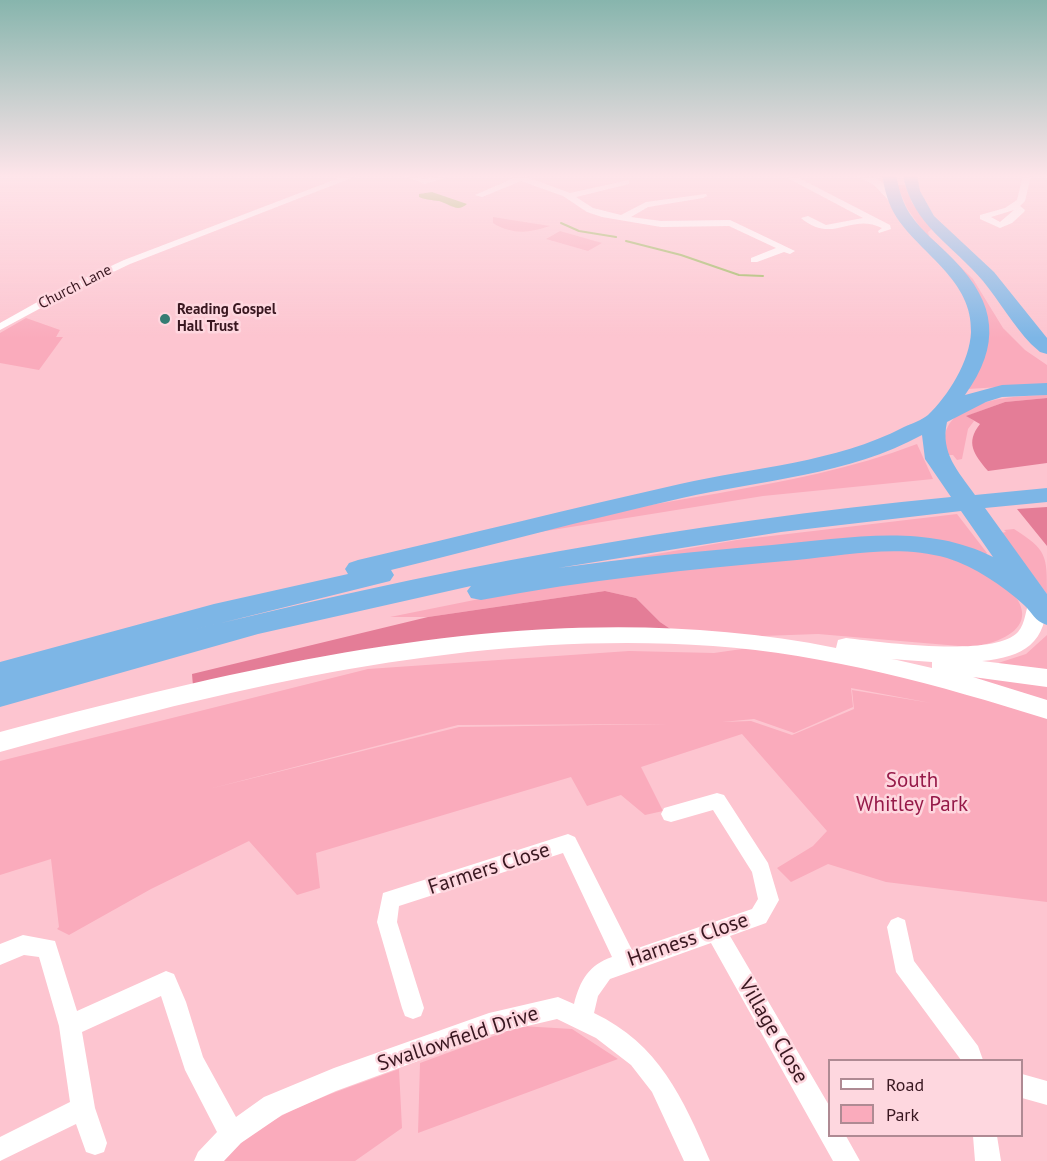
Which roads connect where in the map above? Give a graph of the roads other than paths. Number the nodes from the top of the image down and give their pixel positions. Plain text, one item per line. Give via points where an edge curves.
1 (211, 229) edge
2 (743, 229) edge
3 (887, 229) edge
4 (915, 229) edge
5 (938, 229) edge
6 (882, 231) dead end
7 (754, 260) dead end
8 (0, 327) edge
9 (1047, 348) edge
10 (1047, 389) edge
11 (937, 417) junction
12 (1047, 479) edge
13 (1047, 495) edge
14 (1040, 606) edge
15 (214, 614) junction
16 (752, 642) junction
17 (862, 648) junction
18 (0, 673) edge
19 (1047, 678) edge
20 (0, 695) edge
21 (0, 703) edge
22 (1047, 710) edge
23 (0, 742) edge
24 (671, 814) dead end
25 (898, 927) dead end
26 (716, 932) junction
27 (0, 955) edge
28 (626, 962) junction
29 (413, 1008) dead end
30 (581, 1021) junction
31 (70, 1026) junction
32 (972, 1059) edge
33 (1023, 1086) edge
34 (1047, 1093) edge
35 (83, 1108) junction
36 (828, 1128) edge
37 (232, 1134) junction
38 (833, 1137) edge
39 (985, 1137) edge
40 (95, 1143) dead end
41 (0, 1150) edge
42 (207, 1161) edge
43 (697, 1161) edge
44 (847, 1161) edge
45 (988, 1161) edge

1 - 8 street, Church Lane via 61,292
2 - 7 street via 786,250
3 - 6 street
4 - 11 highway via 964,282 979,315 981,338 975,361
5 - 9 highway via 984,272 1026,329
10 - 11 highway via 986,394
11 - 14 highway via 937,459
11 - 15 highway via 891,443 847,458 682,491 430,551
12 - 15 highway via 838,498 620,529 421,567
13 - 20 highway via 851,513 574,554 290,615
14 - 17 main road via 1026,638 1000,651 974,655
14 - 21 highway via 1013,581 978,560 924,545 885,544 730,557 502,587 283,633
15 - 18 highway
16 - 17 main road
16 - 22 main road via 967,684
16 - 23 main road via 591,635 441,648 247,682
17 - 19 main road via 969,670
24 - 26 street, Harness Close via 717,801 761,869 769,900 759,916
25 - 32 street via 904,965
26 - 28 street, Harness Close
26 - 36 street, Village Close
27 - 31 street via 23,945 47,948
28 - 29 street, Farmers Close via 568,843 390,900 387,922
28 - 30 street, Harness Close via 603,971 588,991
30 - 37 street, Swallowfield Drive via 558,1008 489,1024 334,1080 283,1102
30 - 43 street, Swallowfield Drive via 604,1030 639,1057 660,1084
31 - 35 street
31 - 37 street via 166,981 193,1062
33 - 34 street
35 - 40 street
35 - 41 street
37 - 42 street, Swallowfield Drive
38 - 44 street
39 - 45 street

